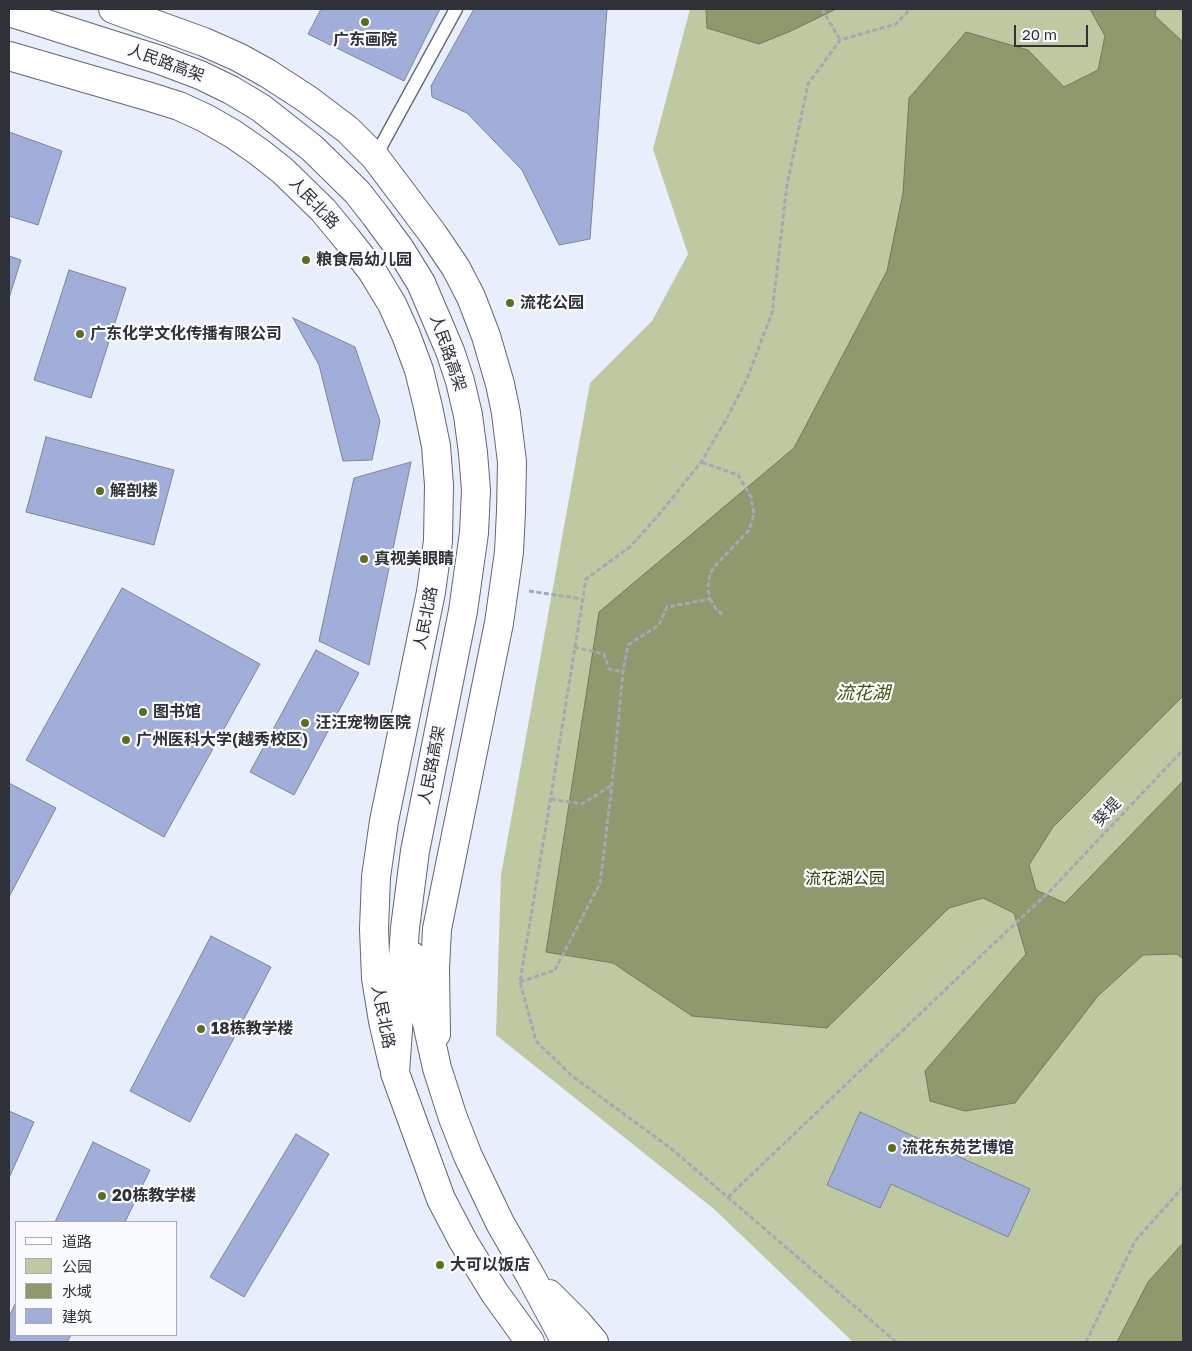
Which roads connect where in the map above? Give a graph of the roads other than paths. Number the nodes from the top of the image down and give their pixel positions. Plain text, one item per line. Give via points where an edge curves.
1 (113, 9) edge
2 (456, 9) edge
3 (9, 12) edge
4 (9, 56) edge
5 (375, 157) junction
6 (405, 928) junction
7 (437, 1068) junction
8 (395, 1073) junction
9 (530, 1275) junction
10 (494, 1292) junction
11 (511, 1342) edge
12 (530, 1342) edge
13 (566, 1342) edge
14 (594, 1342) edge

1 - 5 main road via 204,42 267,73 308,99
2 - 5 lane
3 - 6 main road, 人民路高架 via 200,74 261,108 312,148 357,192 400,249 421,284 447,343 460,381 469,424 476,490 474,533 456,648 415,851
4 - 8 main road, 人民北路 via 179,106 206,118 259,152 323,210 347,239 392,304 406,335 428,407 439,485 438,541 432,592 384,821 376,877 376,978
5 - 7 main road via 433,234 471,298 500,384 512,462 505,587 498,632 437,929
6 - 7 main road
6 - 8 main road, 人民路高架
7 - 9 main road via 468,1156 500,1223
8 - 10 main road, 人民北路 via 442,1199
9 - 13 main road
9 - 14 main road
10 - 11 main road
10 - 12 main road, 人民北路

